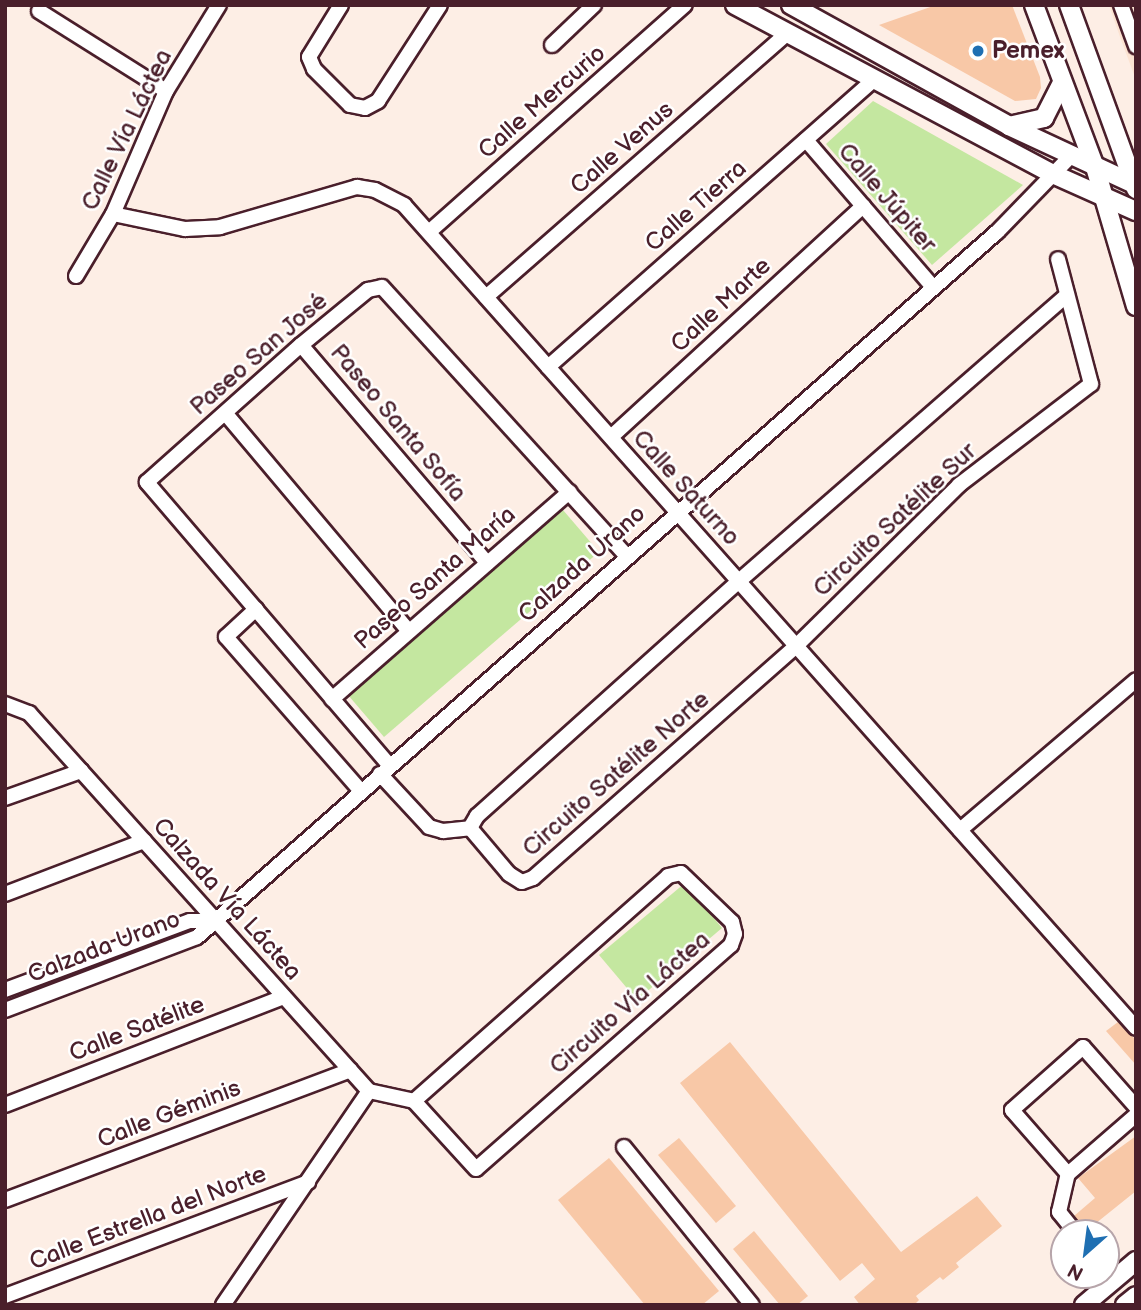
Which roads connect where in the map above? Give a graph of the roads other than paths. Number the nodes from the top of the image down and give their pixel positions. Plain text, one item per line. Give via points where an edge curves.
1 (219, 5) edge
2 (341, 5) edge
3 (440, 5) edge
4 (594, 5) edge
5 (685, 5) edge
6 (735, 5) edge
7 (791, 5) edge
8 (1034, 5) edge
9 (1069, 5) edge
10 (1121, 5) edge
11 (39, 10) dead end
12 (788, 33) junction
13 (552, 45) dead end
14 (1136, 46) edge
15 (874, 80) junction
16 (1062, 83) junction
17 (166, 91) junction
18 (1009, 126) junction
19 (806, 140) junction
20 (1070, 156) junction
21 (1096, 167) junction
22 (1055, 175) junction
23 (1135, 187) edge
24 (1104, 198) junction
25 (863, 206) junction
26 (1136, 211) edge
27 (113, 214) junction
28 (429, 232) junction
29 (1058, 259) dead end
30 (76, 276) dead end
31 (933, 286) junction
32 (1067, 295) junction
33 (486, 297) junction
34 (1136, 306) edge
35 (301, 345) junction
36 (548, 367) junction
37 (226, 414) junction
38 (611, 438) junction
39 (569, 492) junction
40 (676, 511) junction
41 (626, 555) junction
42 (487, 563) junction
43 (738, 581) junction
44 (256, 609) junction
45 (410, 631) junction
46 (795, 647) junction
47 (1136, 680) edge
48 (332, 699) junction
49 (11, 704) edge
50 (385, 770) junction
51 (81, 771) junction
52 (361, 791) junction
53 (5, 798) edge
54 (471, 828) junction
55 (960, 830) junction
56 (144, 841) junction
57 (5, 894) edge
58 (216, 920) junction
59 (5, 990) edge
60 (284, 997) junction
61 (5, 1010) edge
62 (1136, 1028) edge
63 (350, 1070) junction
64 (369, 1091) junction
65 (414, 1101) junction
66 (5, 1104) edge
67 (1136, 1107) edge
68 (1136, 1115) edge
69 (624, 1147) dead end
70 (1068, 1174) junction
71 (308, 1182) junction
72 (5, 1200) edge
73 (1065, 1219) edge
74 (1136, 1261) edge
75 (1120, 1270) edge
76 (1098, 1289) edge
77 (5, 1296) edge
78 (1136, 1296) edge
79 (223, 1305) edge
80 (752, 1305) edge
81 (1084, 1305) edge
82 (1125, 1305) edge

1 - 17 street, Calle Vía Láctea
2 - 3 street via 309,57 314,69 350,105 365,108 378,101
4 - 13 street
5 - 28 street, Calle Mercurio
6 - 12 main road
7 - 18 main road
8 - 16 main road
9 - 23 main road
10 - 14 street
11 - 17 street
12 - 15 main road
12 - 33 street, Calle Venus
15 - 19 street, Calle Tierra
15 - 22 main road
16 - 18 main road via 1044,118
16 - 21 main road
17 - 27 street, Calle Vía Láctea
18 - 20 main road
19 - 25 street, Calle Júpiter
19 - 36 street, Calle Tierra
20 - 21 main road
20 - 22 street, Calzada Urano
21 - 23 main road
21 - 24 main road
22 - 24 main road
22 - 31 street, Calzada Urano
24 - 26 main road
24 - 34 main road
25 - 31 street, Calle Júpiter
25 - 38 street, Calle Marte
27 - 28 street, Calle Saturno via 185,229 220,227 357,187 375,190 404,205
27 - 30 street, Calle Vía Láctea
28 - 33 street, Calle Saturno
29 - 32 street, Circuito Satélite Sur
31 - 40 street, Calzada Urano
32 - 43 street
32 - 46 street, Circuito Satélite Sur via 1091,384 958,485
33 - 36 street, Calle Saturno
35 - 37 street, Paseo San José
35 - 39 street, Paseo San José via 368,290 382,286
35 - 42 street, Paseo Santa Sofía
36 - 38 street, Calle Saturno
37 - 44 street, Paseo San José via 147,482
37 - 45 street
38 - 40 street, Calle Saturno
39 - 41 street, Paseo San José
39 - 42 street, Paseo Santa María
40 - 41 street, Calzada Urano
40 - 43 street, Calle Saturno
41 - 50 street, Calzada Urano
42 - 45 street, Paseo Santa María
43 - 46 street, Calle Saturno
43 - 54 street via 477,816
44 - 48 street, Paseo San José
44 - 52 street via 226,637
45 - 48 street, Paseo Santa María
46 - 54 street, Circuito Satélite Norte via 533,878 522,882 509,874
46 - 55 street, Calle Saturno
47 - 55 street via 1021,773
48 - 50 street, Paseo San José via 364,735
49 - 51 street, Calzada Vía Láctea
50 - 52 street, Calzada Urano
50 - 54 street via 429,827 443,831
51 - 53 street
51 - 56 street, Calzada Vía Láctea
52 - 58 street, Calzada Urano
55 - 62 street, Calle Saturno
56 - 57 street
56 - 58 street, Calzada Vía Láctea
58 - 59 street, Calzada Urano via 190,922
58 - 60 street, Calzada Vía Láctea
58 - 61 street, Calzada Urano via 197,937
60 - 63 street, Calzada Vía Láctea
60 - 66 street, Calle Satélite
63 - 64 street, Calzada Vía Láctea
63 - 72 street, Calle Géminis
64 - 65 street
64 - 71 street
65 - 65 street, Circuito Vía Láctea via 668,876 681,873 692,880 732,922 735,934 731,945 475,1169
67 - 70 street via 1083,1047 1012,1110
68 - 70 street
69 - 80 street
70 - 73 street via 1059,1212
71 - 77 street, Calle Estrella del Norte
71 - 79 street
74 - 75 main road
76 - 81 main road
78 - 82 main road

